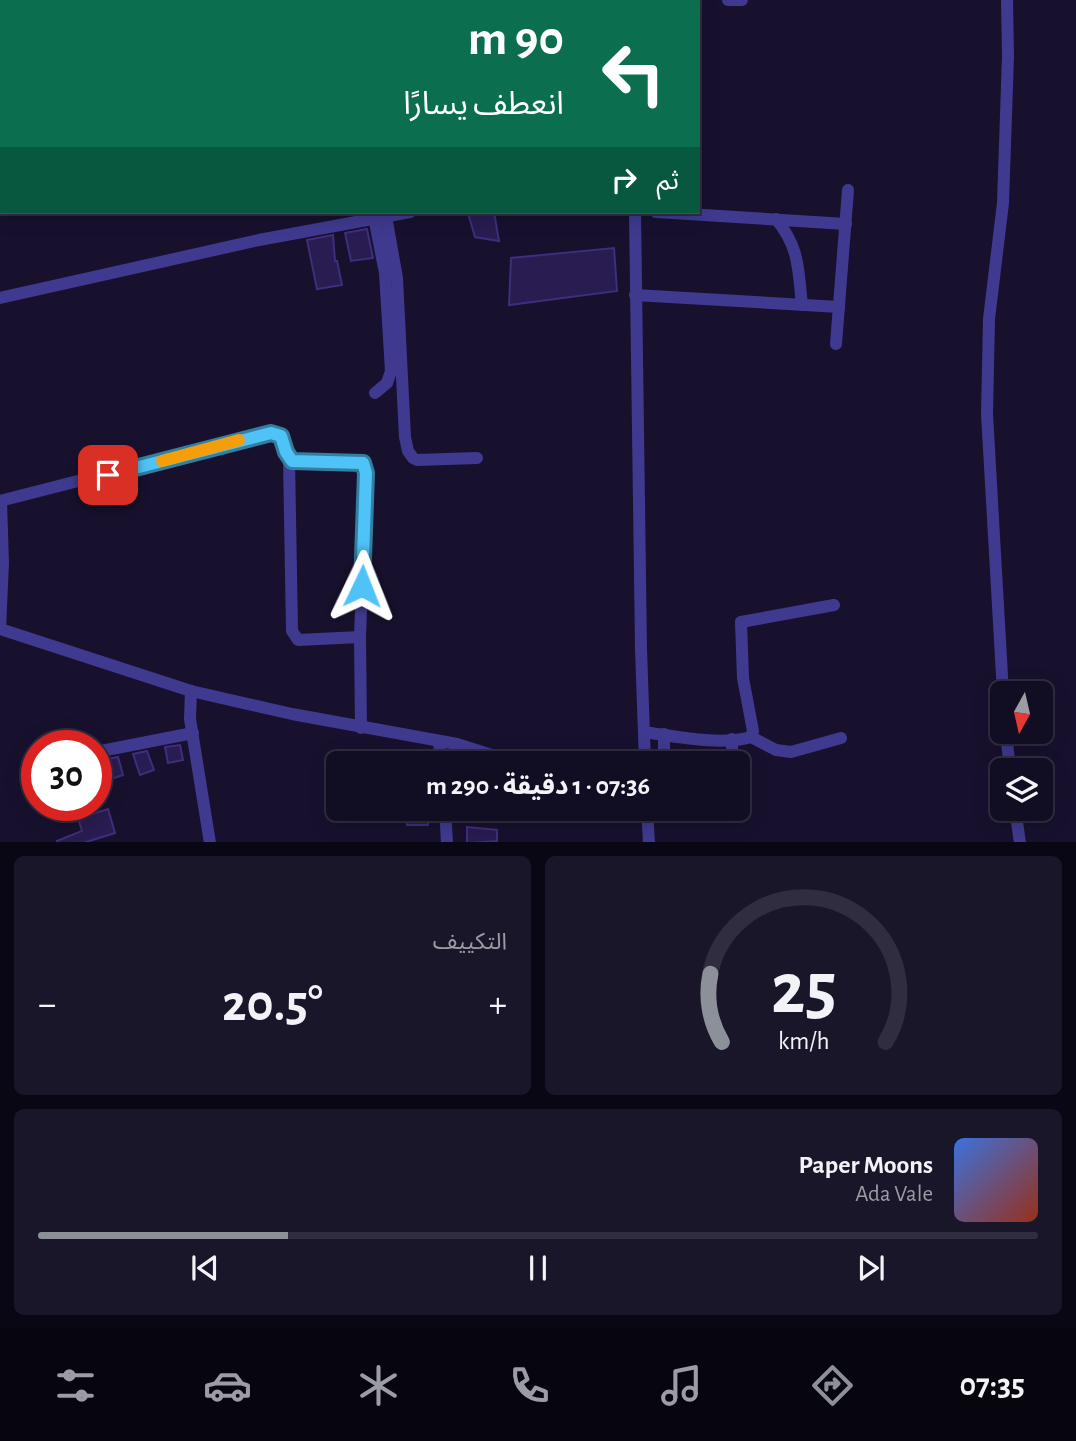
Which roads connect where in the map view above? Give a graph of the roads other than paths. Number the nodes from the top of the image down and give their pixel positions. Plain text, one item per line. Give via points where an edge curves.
1 (728, 0) edge
2 (742, 0) edge
3 (1007, 0) edge
4 (848, 190) dead end
5 (635, 214) edge
6 (690, 214) edge
7 (378, 215) edge
8 (776, 219) junction
9 (846, 224) junction
10 (635, 295) junction
11 (0, 298) edge
12 (802, 305) junction
13 (839, 307) junction
14 (836, 344) dead end
15 (376, 393) dead end
16 (477, 458) dead end
17 (289, 459) junction
18 (1, 501) edge
19 (834, 605) dead end
20 (0, 629) edge
21 (360, 637) junction
22 (1002, 681) edge
23 (191, 691) junction
24 (361, 728) junction
25 (643, 732) junction
26 (192, 733) junction
27 (664, 734) junction
28 (751, 737) junction
29 (841, 738) dead end
30 (732, 739) junction
31 (439, 741) junction
32 (112, 749) edge
33 (440, 751) edge
34 (479, 751) edge
35 (644, 751) edge
36 (664, 751) edge
37 (732, 751) edge
38 (445, 821) edge
39 (648, 821) edge
40 (1017, 821) edge
41 (210, 842) edge
42 (447, 842) edge
43 (649, 842) edge
44 (1020, 842) edge

1 - 2 street
3 - 22 street via 1003,203 989,319 987,414
4 - 9 street
5 - 10 street
6 - 8 street
7 - 11 street
7 - 15 street via 391,371
7 - 16 street via 397,278 408,451 417,460
8 - 9 street
8 - 12 street via 796,252
9 - 13 street
10 - 12 street
10 - 25 street
12 - 13 street
13 - 14 street
17 - 18 street via 281,436 266,433
17 - 21 street via 292,631 298,640
17 - 21 street via 357,461 366,467
18 - 20 street
19 - 28 street via 741,622
20 - 23 street
21 - 24 street
23 - 24 street
23 - 26 street
24 - 31 street
25 - 27 street
25 - 35 street
26 - 32 street
26 - 41 street
27 - 30 street
27 - 36 street
28 - 29 street via 791,752
28 - 30 street
30 - 37 street
31 - 33 street
31 - 34 street
38 - 42 street
39 - 43 street
40 - 44 street

